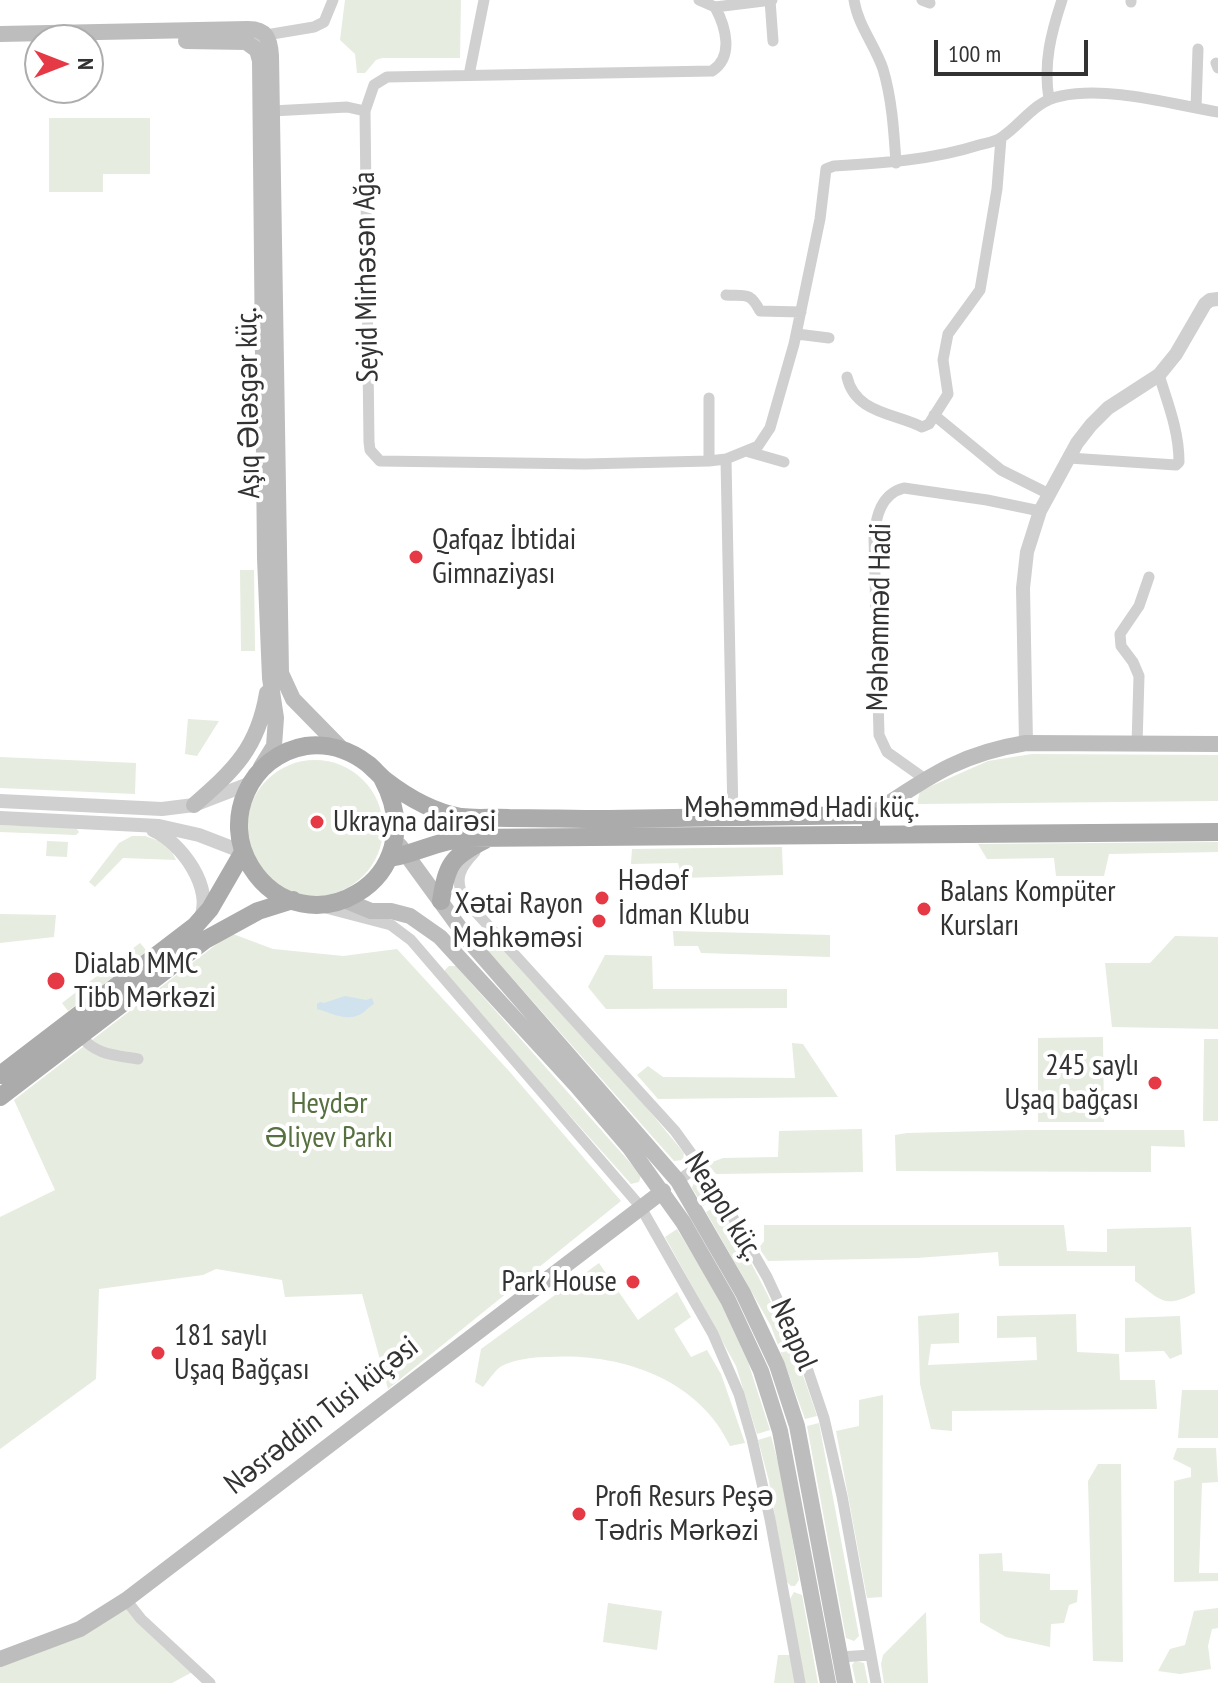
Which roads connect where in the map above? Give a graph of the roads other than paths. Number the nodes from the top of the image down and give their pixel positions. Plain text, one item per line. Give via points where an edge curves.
1 (333, 0) edge
2 (484, 0) edge
3 (699, 0) edge
4 (771, 0) edge
5 (854, 0) edge
6 (1062, 0) edge
7 (715, 7) junction
8 (2, 37) edge
9 (24, 39) edge
10 (104, 41) edge
11 (773, 41) dead end
12 (259, 43) junction
13 (1198, 49) dead end
14 (469, 75) junction
15 (1049, 99) junction
16 (1196, 108) junction
17 (365, 111) junction
18 (266, 112) junction
19 (1218, 112) edge
20 (1001, 138) junction
21 (896, 163) junction
22 (726, 295) dead end
23 (1218, 299) edge
24 (801, 312) junction
25 (797, 334) junction
26 (829, 338) dead end
27 (1159, 375) junction
28 (847, 377) dead end
29 (709, 398) dead end
30 (934, 415) junction
31 (749, 452) junction
32 (1069, 458) junction
33 (726, 459) junction
34 (709, 461) junction
35 (784, 462) dead end
36 (1049, 494) junction
37 (1040, 511) junction
38 (1149, 577) dead end
39 (270, 678) junction
40 (1026, 743) junction
41 (1218, 744) edge
42 (1137, 745) junction
43 (342, 749) junction
44 (254, 778) junction
45 (382, 778) junction
46 (925, 779) junction
47 (0, 801) edge
48 (194, 805) junction
49 (871, 815) junction
50 (733, 817) junction
51 (0, 818) edge
52 (142, 825) junction
53 (1218, 832) edge
54 (871, 835) junction
55 (491, 838) junction
56 (397, 851) junction
57 (243, 852) junction
58 (344, 900) junction
59 (441, 901) junction
60 (301, 902) junction
61 (200, 929) junction
62 (80, 1035) junction
63 (138, 1059) dead end
64 (0, 1075) edge
65 (0, 1097) edge
66 (699, 1165) junction
67 (678, 1181) junction
68 (663, 1191) junction
69 (640, 1206) junction
70 (126, 1600) junction
71 (871, 1655) junction
72 (840, 1657) junction
73 (0, 1659) edge
74 (210, 1683) edge
75 (800, 1683) edge
76 (828, 1683) edge
77 (845, 1683) edge
78 (876, 1683) edge

1 - 12 street via 320,24
2 - 14 street
3 - 7 street
4 - 7 street
4 - 11 street
5 - 21 street via 884,72
6 - 15 street via 1047,62
7 - 14 street via 726,34 721,66 712,71
8 - 9 main road
8 - 12 main road via 248,29 259,30
10 - 12 main road
12 - 18 main road, Aşıq Ələsgər küç.
13 - 16 street
14 - 17 street via 387,77 374,85
15 - 16 street via 1082,94
15 - 20 street
16 - 19 street
17 - 18 street via 347,107
17 - 34 street, Seyid Mirhəsən Ağa via 369,442 374,457 401,463
18 - 39 main road, Aşıq Ələsgər küç. via 265,558
18 - 43 main road, Aşıq Ələsgər küç. via 281,673 293,699
20 - 21 street
20 - 30 street via 980,290 948,334 943,360 948,394
21 - 24 street via 826,169
22 - 24 street via 750,296 760,311
23 - 27 street via 1205,304
24 - 25 street
25 - 26 street
25 - 31 street via 770,428
27 - 32 street via 1108,408
27 - 32 street via 1175,425 1176,465
28 - 30 street via 850,390 871,409 922,427
29 - 34 street
30 - 36 street via 1001,470
31 - 33 street, Seyid Mirhəsən Ağa
31 - 35 street
32 - 36 street
33 - 34 street, Seyid Mirhəsən Ağa
33 - 50 street
36 - 37 street
37 - 40 street via 1023,588
37 - 46 street, Məhəmməd Hadi via 904,488 892,491 876,518 879,735 887,752
38 - 42 street via 1139,606 1120,634 1121,646 1139,676
39 - 44 main road, Aşıq Ələsgər küç. via 274,746
39 - 48 main road via 256,736 236,767
40 - 42 main road
40 - 46 main road via 970,756
41 - 42 main road
43 - 44 main road via 305,746 271,761
43 - 45 main road
44 - 48 street
44 - 57 main road via 240,809
45 - 50 main road, Məhəmməd Hadi küç. via 428,807 462,817
45 - 56 main road via 397,817
46 - 49 main road
47 - 48 street via 162,809
49 - 50 main road, Məhəmməd Hadi küç.
49 - 54 main road
51 - 52 street
52 - 57 street via 181,830
52 - 61 street via 173,840 194,870 204,896
53 - 54 main road, Məhəmməd Hadi küç.
54 - 55 main road, Məhəmməd Hadi küç.
55 - 56 main road, Məhəmməd Hadi küç.
55 - 59 main road via 453,859
55 - 66 street, Neapol via 461,867 457,880 464,899 675,1131
56 - 58 main road via 368,887
56 - 59 main road, Neapol küç.
57 - 60 main road via 262,882
57 - 61 main road
58 - 60 main road
58 - 68 main road, Neapol küç. via 371,911 410,916 440,937 576,1085
59 - 67 main road, Neapol küç. via 487,962
60 - 61 main road
60 - 69 street via 402,931
61 - 62 main road
61 - 64 main road
62 - 63 street via 89,1047
62 - 65 main road
66 - 67 street
66 - 71 street, Neapol via 767,1277 811,1375 833,1451
67 - 72 main road, Neapol küç. via 743,1293 777,1365 799,1438
68 - 69 main road, Nəsrəddin Tusi küçəsi
68 - 76 main road, Neapol küç. via 728,1300 761,1371 780,1431
69 - 70 main road, Nəsrəddin Tusi küçəsi
69 - 75 street via 713,1334 739,1394 762,1478
70 - 73 main road, Nəsrəddin Tusi küçəsi via 80,1629
70 - 74 street
71 - 72 street
71 - 78 street, Neapol
72 - 77 main road, Neapol küç.

